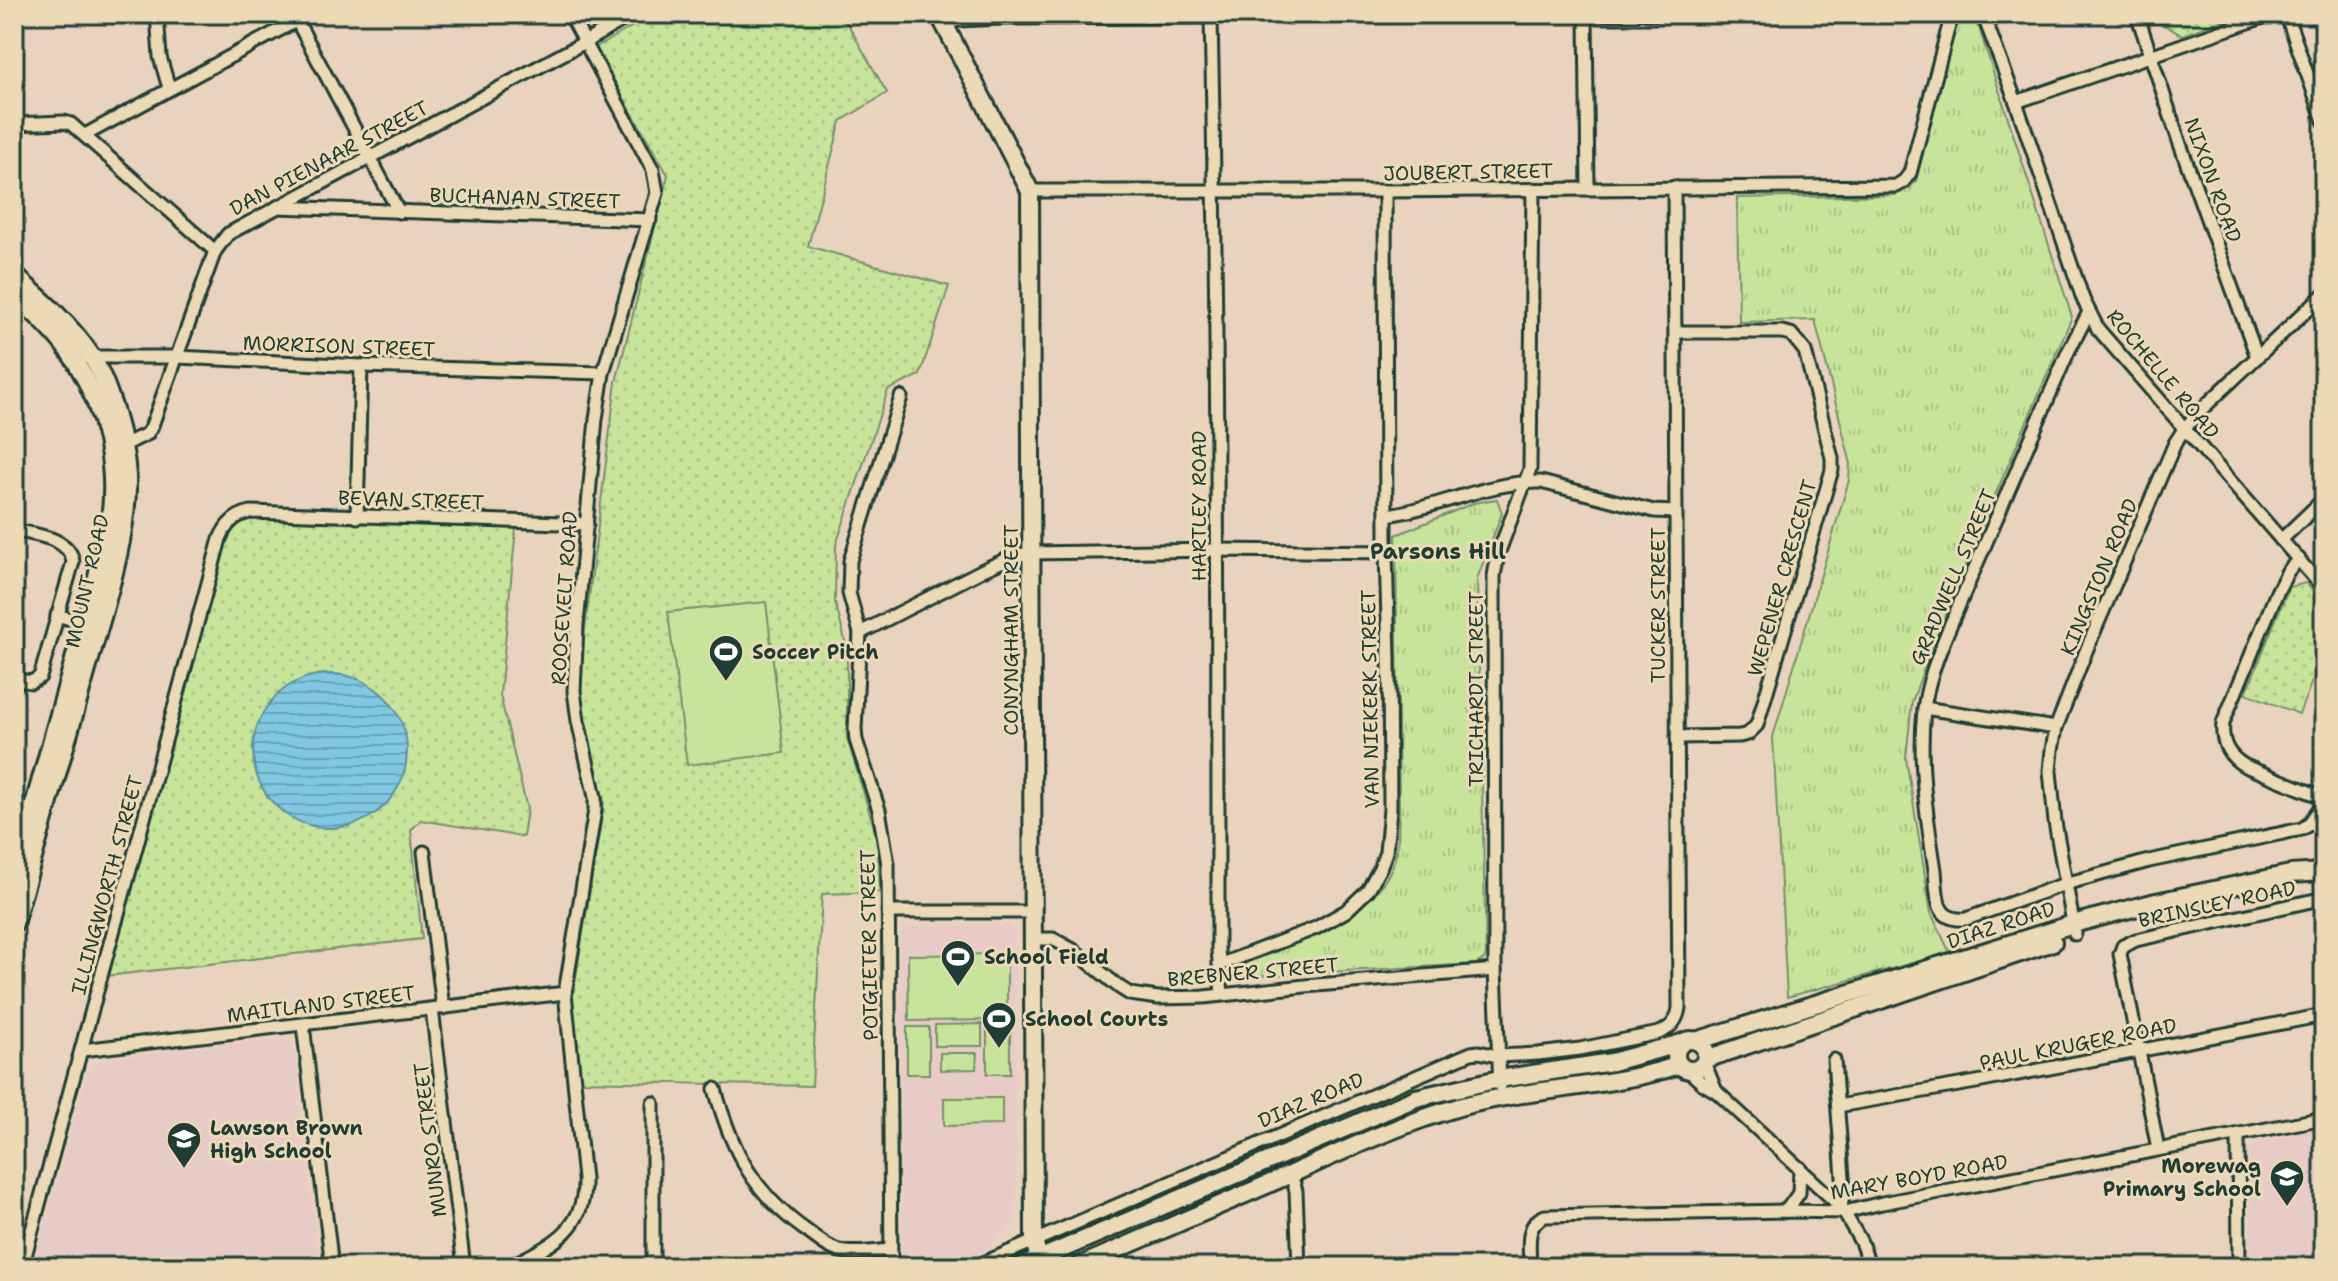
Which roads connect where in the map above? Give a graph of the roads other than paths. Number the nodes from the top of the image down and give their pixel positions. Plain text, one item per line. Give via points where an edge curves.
1 (157, 14) edge
2 (309, 14) edge
3 (570, 14) edge
4 (633, 14) edge
5 (1636, 14) edge
6 (1647, 14) edge
7 (1669, 14) edge
8 (1952, 14) edge
9 (1983, 14) edge
10 (2137, 14) edge
11 (2272, 14) edge
12 (2286, 14) edge
13 (1586, 15) edge
14 (1211, 18) junction
15 (942, 19) edge
16 (297, 21) junction
17 (585, 42) junction
18 (2151, 57) junction
19 (169, 88) junction
20 (2016, 102) junction
21 (2324, 121) edge
22 (14, 124) edge
23 (85, 135) junction
24 (370, 157) junction
25 (1674, 187) junction
26 (1533, 189) junction
27 (1588, 189) junction
28 (1215, 190) junction
29 (1030, 191) junction
30 (1385, 191) junction
31 (277, 207) junction
32 (399, 212) junction
33 (650, 220) junction
34 (215, 251) junction
35 (14, 275) edge
36 (2324, 294) edge
37 (19, 296) edge
38 (2089, 312) junction
39 (1676, 332) junction
40 (177, 357) junction
41 (2257, 357) junction
42 (83, 358) junction
43 (361, 366) junction
44 (603, 373) junction
45 (901, 397) dead end
46 (2184, 429) junction
47 (116, 448) junction
48 (1526, 481) junction
49 (2324, 499) edge
50 (1675, 512) junction
51 (1387, 515) junction
52 (235, 517) joint
53 (357, 517) junction
54 (587, 524) junction
55 (14, 530) edge
56 (2281, 540) junction
57 (1218, 550) junction
58 (1386, 552) junction
59 (1031, 553) junction
60 (2299, 559) junction
61 (2324, 589) edge
62 (57, 615) junction
63 (91, 625) junction
64 (860, 633) junction
65 (14, 679) edge
66 (1924, 708) junction
67 (2056, 728) junction
68 (1677, 737) junction
69 (2324, 800) edge
70 (424, 852) dead end
71 (2324, 873) edge
72 (19, 875) edge
73 (2065, 884) junction
74 (2324, 898) edge
75 (888, 912) junction
76 (1032, 912) junction
77 (1947, 916) joint
78 (14, 924) edge
79 (2074, 929) junction
80 (1032, 939) junction
81 (1219, 965) junction
82 (1495, 970) junction
83 (565, 993) junction
84 (1222, 994) junction
85 (438, 1008) junction
86 (2324, 1015) edge
87 (1674, 1022) joint
88 (303, 1025) junction
89 (1689, 1042) junction
90 (82, 1050) junction
91 (2140, 1050) junction
92 (1497, 1056) junction
93 (1834, 1060) dead end
94 (1706, 1065) junction
95 (1684, 1068) junction
96 (1499, 1079) junction
97 (715, 1089) dead end
98 (1717, 1092) junction
99 (1503, 1098) junction
100 (653, 1103) dead end
101 (1838, 1106) junction
102 (2324, 1118) edge
103 (2238, 1134) junction
104 (2158, 1149) junction
105 (1800, 1168) junction
106 (1291, 1174) junction
107 (1843, 1210) junction
108 (1786, 1211) junction
109 (1034, 1240) junction
110 (890, 1250) junction
111 (1039, 1263) edge
112 (22, 1267) edge
113 (332, 1267) edge
114 (464, 1267) edge
115 (508, 1267) edge
116 (653, 1267) edge
117 (891, 1267) edge
118 (974, 1267) edge
119 (1020, 1267) edge
120 (1077, 1267) edge
121 (1299, 1267) edge
122 (1530, 1267) edge
123 (1870, 1267) edge
124 (2239, 1267) edge

1 - 19 street
2 - 16 street
3 - 17 street, ROOSEVELT ROAD
4 - 17 street, DAN PIENAAR STREET
5 - 13 street
6 - 7 street
8 - 25 street, JOUBERT STREET via 1904,181 1892,187
9 - 20 street, ROCHELLE ROAD
10 - 18 street, NIXON ROAD
11 - 18 street
12 - 21 street
13 - 14 street
13 - 27 street
14 - 15 street
14 - 28 street, HARTLEY ROAD
15 - 29 street, CONYNGHAM STREET
16 - 19 street
16 - 24 street
17 - 24 street, DAN PIENAAR STREET
17 - 33 street, ROOSEVELT ROAD via 653,170 657,193
18 - 20 street
18 - 41 street, NIXON ROAD
19 - 23 street
20 - 38 street, ROCHELLE ROAD
22 - 23 street via 64,122
23 - 34 street
24 - 31 street, DAN PIENAAR STREET
24 - 32 street
25 - 27 street, JOUBERT STREET
25 - 39 street, TUCKER STREET
26 - 27 street, JOUBERT STREET
26 - 30 street, JOUBERT STREET
26 - 48 street, TRICHARDT STREET
28 - 29 street, JOUBERT STREET
28 - 30 street, JOUBERT STREET
28 - 57 street, HARTLEY ROAD
29 - 59 street, CONYNGHAM STREET
30 - 51 street, VAN NIEKERK STREET
31 - 32 street, BUCHANAN STREET
31 - 34 street, DAN PIENAAR STREET via 228,234
32 - 33 street, BUCHANAN STREET
33 - 44 street, ROOSEVELT ROAD
34 - 40 street, DAN PIENAAR STREET
35 - 37 street, MOUNT ROAD
36 - 41 street, KINGSTON ROAD
37 - 42 street, MOUNT ROAD via 64,322
38 - 46 street, ROCHELLE ROAD
38 - 66 street, GRADWELL STREET via 1947,633
39 - 50 street, TUCKER STREET
39 - 68 street, WEPENER CRESCENT via 1791,334 1805,351 1832,458 1757,725 1740,736
40 - 42 street, MORRISON STREET
40 - 43 street, MORRISON STREET
40 - 47 street, DAN PIENAAR STREET via 147,434
41 - 46 street, KINGSTON ROAD
42 - 47 street, MOUNT ROAD via 113,405
43 - 44 street, MORRISON STREET
43 - 53 street
44 - 54 street, ROOSEVELT ROAD
45 - 64 street, POTGIETER STREET via 850,561 849,593
46 - 56 street, ROCHELLE ROAD
46 - 67 street, KINGSTON ROAD
47 - 63 street, MOUNT ROAD via 127,475 125,514
48 - 50 street
48 - 51 street
48 - 82 street, TRICHARDT STREET via 1494,576
49 - 56 street
50 - 68 street, TUCKER STREET
51 - 58 street, VAN NIEKERK STREET
52 - 53 street, BEVAN STREET via 251,512
52 - 90 street, ILLINGWORTH STREET via 220,539
53 - 54 street, BEVAN STREET
54 - 83 street, ROOSEVELT ROAD via 574,691 595,810
55 - 62 street via 58,542 72,554
56 - 60 street, ROCHELLE ROAD
57 - 58 street
57 - 59 street
57 - 81 street, HARTLEY ROAD
58 - 81 street, VAN NIEKERK STREET via 1390,809 1380,868 1358,902 1333,921
59 - 64 street via 983,570
59 - 76 street, CONYNGHAM STREET
60 - 61 street, ROCHELLE ROAD
60 - 69 street via 2277,592 2222,734 2234,760
62 - 63 street
62 - 65 street via 36,680
63 - 72 street, MOUNT ROAD
64 - 75 street, POTGIETER STREET via 855,729 883,828
66 - 67 street
66 - 77 street, GRADWELL STREET via 1921,746 1933,856 1939,904
67 - 73 street, KINGSTON ROAD via 2050,771
68 - 87 street, TUCKER STREET via 1679,1008
69 - 73 street, DIAZ ROAD via 2302,829
70 - 85 street, MUNRO STREET
71 - 79 street, DIAZ ROAD via 2290,874 2156,902
72 - 78 street, MOUNT ROAD
73 - 77 street, DIAZ ROAD via 1966,919
73 - 79 street, KINGSTON ROAD
74 - 91 street, BRINSLEY ROAD via 2126,943 2120,954
75 - 76 street
75 - 110 street, POTGIETER STREET
76 - 80 street, CONYNGHAM STREET
79 - 89 street, DIAZ ROAD
79 - 94 street, DIAZ ROAD via 1726,1051
80 - 84 street, BREBNER STREET via 1066,945 1130,994
80 - 109 street, CONYNGHAM STREET
81 - 84 street, HARTLEY ROAD
82 - 84 street, BREBNER STREET
82 - 92 street, TRICHARDT STREET
83 - 85 street, MAITLAND STREET
83 - 115 street, ROOSEVELT ROAD via 583,1201 561,1238
85 - 88 street, MAITLAND STREET
85 - 114 street, MUNRO STREET
86 - 91 street, PAUL KRUGER ROAD
87 - 92 street, DIAZ ROAD via 1659,1033 1580,1049
88 - 90 street, MAITLAND STREET
88 - 113 street
89 - 94 street via 1703,1047
89 - 95 street via 1676,1051
89 - 96 street, DIAZ ROAD via 1612,1062
90 - 112 street, ILLINGWORTH STREET
91 - 101 street, PAUL KRUGER ROAD
91 - 104 street
92 - 96 street, TRICHARDT STREET
92 - 109 street, DIAZ ROAD via 1463,1056
93 - 101 street
94 - 95 street
94 - 98 street
95 - 98 street
95 - 99 street
96 - 99 street, TRICHARDT STREET
96 - 111 street, DIAZ ROAD via 1391,1108
97 - 110 street via 729,1137 779,1210 838,1251
98 - 105 street
99 - 106 street via 1425,1117
100 - 116 street
101 - 107 street
102 - 103 street, MARY BOYD ROAD
103 - 104 street, MARY BOYD ROAD
103 - 124 street
104 - 107 street, MARY BOYD ROAD
105 - 107 street
105 - 108 street via 1799,1193
106 - 120 street
106 - 121 street
107 - 108 street, MARY BOYD ROAD
107 - 123 street
108 - 122 street, MARY BOYD ROAD via 1545,1216 1534,1223 1529,1239
109 - 111 street, CONYNGHAM STREET
109 - 118 street, DIAZ ROAD
110 - 117 street, POTGIETER STREET
111 - 119 street, DIAZ ROAD

